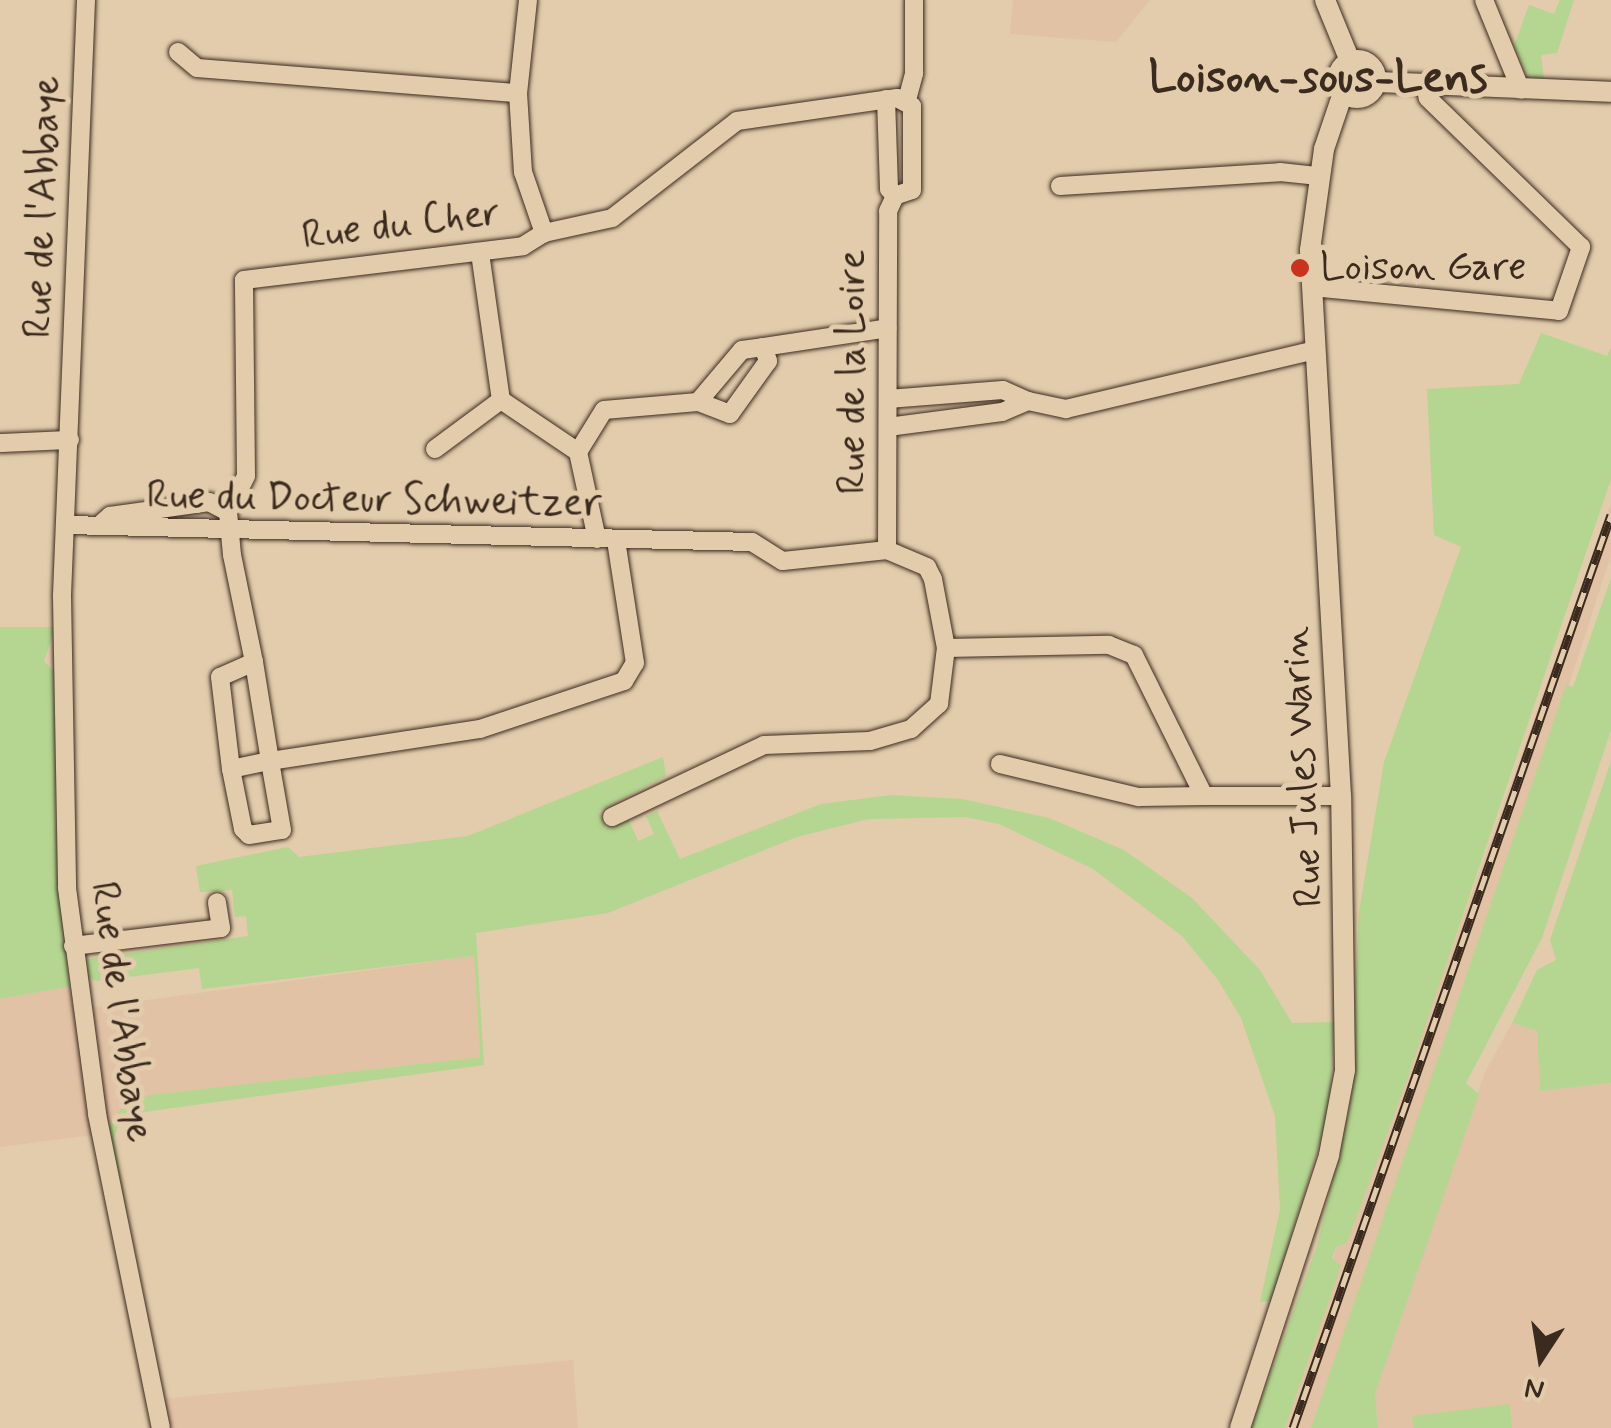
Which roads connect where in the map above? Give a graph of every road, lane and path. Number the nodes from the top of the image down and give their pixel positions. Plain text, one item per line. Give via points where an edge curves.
1 (86, 0) edge
2 (528, 0) edge
3 (914, 0) edge
4 (1325, 0) edge
5 (1484, 0) edge
6 (178, 52) dead end
7 (1350, 62) junction
8 (1376, 82) junction
9 (1426, 87) junction
10 (1521, 90) junction
11 (1611, 92) edge
12 (518, 93) junction
13 (1343, 93) junction
14 (886, 99) junction
15 (908, 100) junction
16 (1318, 176) junction
17 (1060, 186) dead end
18 (895, 196) junction
19 (544, 233) junction
20 (480, 253) junction
21 (1312, 287) junction
22 (888, 328) junction
23 (763, 347) junction
24 (1315, 350) junction
25 (888, 399) junction
26 (501, 400) junction
27 (1028, 401) junction
28 (698, 402) junction
29 (888, 427) junction
30 (70, 440) junction
31 (0, 442) edge
32 (435, 449) dead end
33 (578, 452) junction
34 (228, 512) junction
35 (102, 523) junction
36 (67, 525) junction
37 (232, 534) junction
38 (606, 540) junction
39 (887, 550) junction
40 (946, 648) junction
41 (254, 662) junction
42 (270, 761) junction
43 (1000, 764) dead end
44 (232, 770) junction
45 (1204, 796) junction
46 (1341, 796) junction
47 (612, 818) dead end
48 (218, 902) dead end
49 (73, 946) junction
50 (161, 1428) edge
51 (1240, 1428) edge

1 - 30 street, Rue de l'Abbaye
2 - 12 street
3 - 15 street
4 - 7 street
5 - 10 street
6 - 12 street via 197,68
7 - 8 street via 1369,64
7 - 13 street via 1339,72
8 - 9 street
8 - 13 street via 1367,96
9 - 10 street
9 - 21 street via 1428,98 1581,247 1558,312
10 - 11 street
12 - 19 street via 523,172
13 - 16 street, Rue Jules Warin
14 - 15 street
14 - 18 street, Rue de la Loire via 888,188
14 - 19 street, Rue du Cher via 737,121 612,218
15 - 18 street, Rue de la Loire via 912,190
16 - 17 street via 1280,172
16 - 21 street, Rue Jules Warin
18 - 22 street, Rue de la Loire via 888,210
19 - 20 street, Rue du Cher via 522,246
20 - 26 street
20 - 34 street, Rue du Cher via 244,280 246,476
21 - 24 street, Rue Jules Warin
22 - 23 street
22 - 25 street, Rue de la Loire
23 - 28 street via 742,350
23 - 28 street via 768,361 730,414
24 - 27 street via 1066,409
24 - 46 street, Rue Jules Warin
25 - 27 street via 1003,390
25 - 29 street, Rue de la Loire
26 - 32 street
26 - 33 street
27 - 29 street via 1002,412
28 - 33 street via 604,410
29 - 39 street, Rue de la Loire
30 - 31 street
30 - 36 street, Rue de l'Abbaye
33 - 38 street
34 - 35 street via 209,502 110,516
34 - 37 street
35 - 36 street, Rue du Docteur Schweitzer
35 - 37 street, Rue du Docteur Schweitzer via 112,529
36 - 49 street, Rue de l'Abbaye via 63,812
37 - 38 street, Rue du Docteur Schweitzer
37 - 41 street
38 - 39 street, Rue du Docteur Schweitzer via 752,542 783,561
38 - 42 street via 635,663 624,681 480,729
39 - 40 street via 927,567
40 - 45 street via 1109,645 1134,655
40 - 47 street via 939,704 912,729 870,741 764,744
41 - 42 street
41 - 44 street via 220,677
42 - 44 street
42 - 44 street via 282,830 249,836 243,829
43 - 45 street via 1139,797
45 - 46 street
46 - 51 street, Rue Jules Warin via 1348,1014 1340,1100 1305,1234
48 - 49 street via 221,928
49 - 50 street, Rue de l'Abbaye via 100,1134

